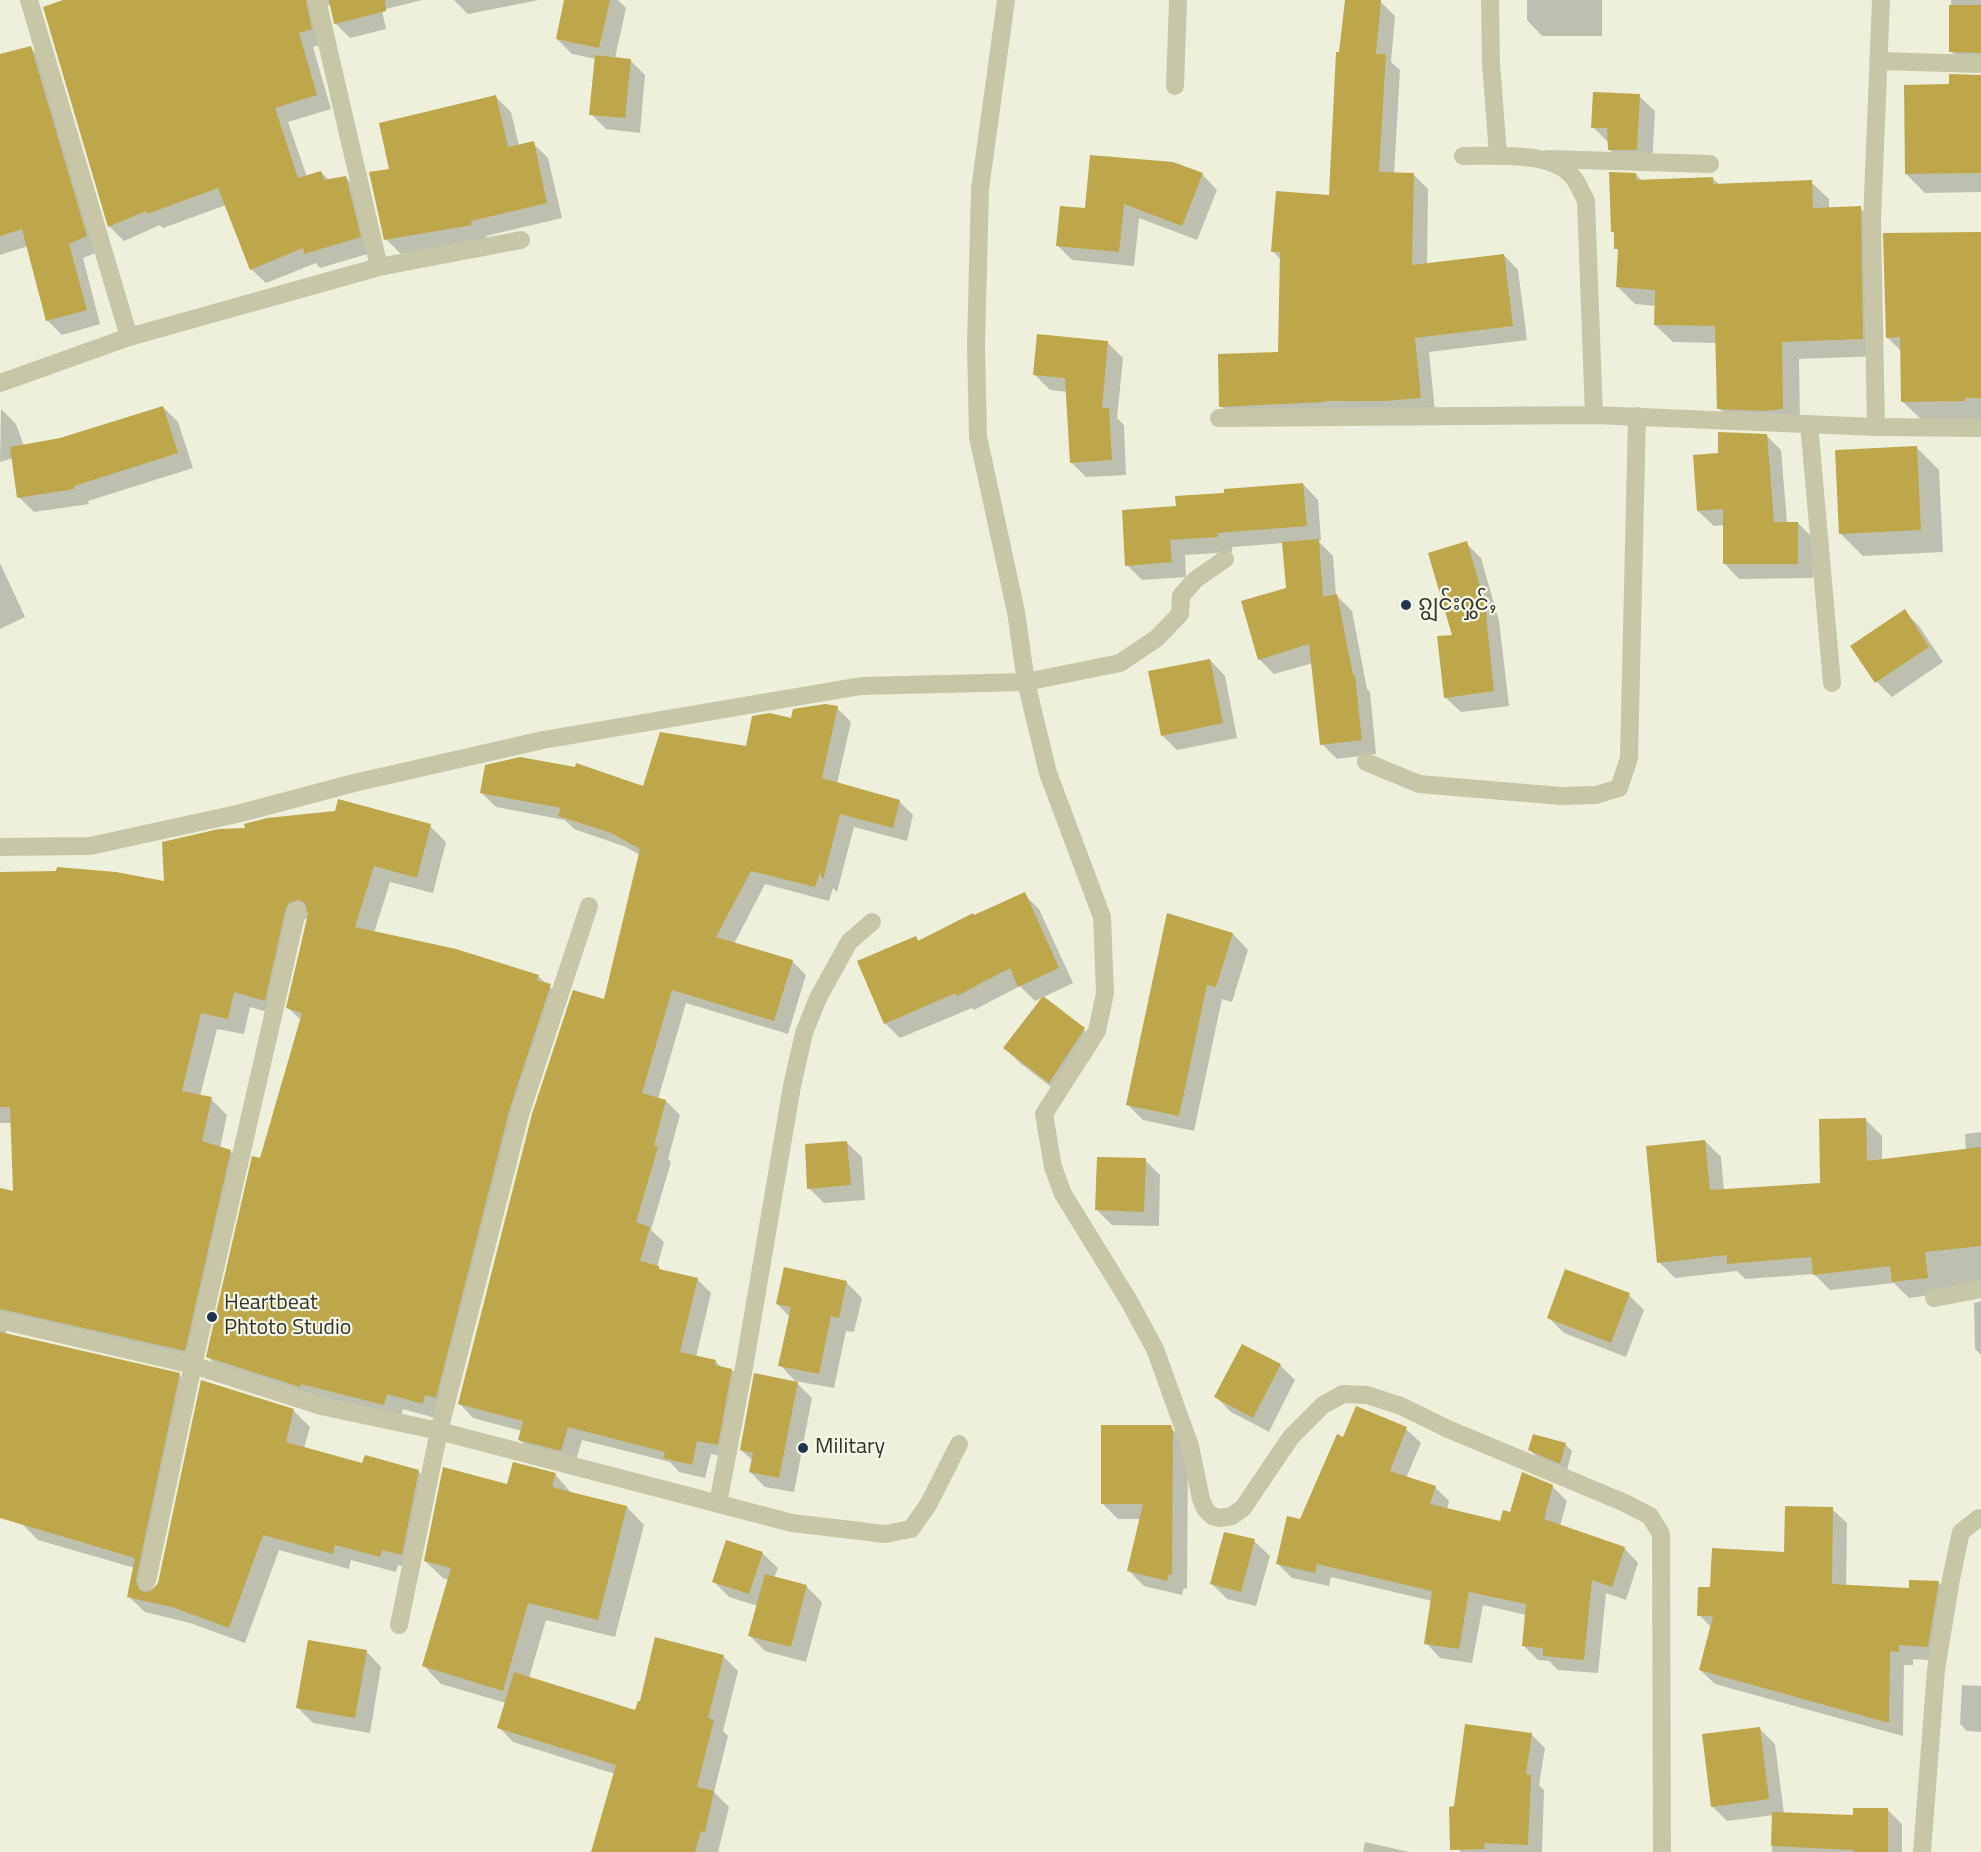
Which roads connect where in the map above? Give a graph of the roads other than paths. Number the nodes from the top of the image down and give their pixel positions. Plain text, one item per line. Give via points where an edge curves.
1 (29, 0) edge
2 (317, 0) edge
3 (1006, 0) edge
4 (1178, 0) edge
5 (1490, 0) edge
6 (1881, 0) edge
7 (1880, 61) junction
8 (1981, 64) edge
9 (1175, 86) dead end
10 (1498, 155) junction
11 (1463, 156) dead end
12 (1547, 159) junction
13 (1710, 164) dead end
14 (521, 240) dead end
15 (379, 267) junction
16 (129, 337) junction
17 (0, 383) edge
18 (1594, 415) junction
19 (1637, 416) junction
20 (1219, 418) dead end
21 (1809, 424) junction
22 (1876, 426) junction
23 (1981, 428) edge
24 (1225, 559) dead end
25 (1026, 682) junction
26 (1832, 683) dead end
27 (1366, 762) dead end
28 (0, 847) edge
29 (589, 906) dead end
30 (297, 910) dead end
31 (872, 922) dead end
32 (1981, 1289) edge
33 (1934, 1298) dead end
34 (0, 1320) edge
35 (193, 1365) junction
36 (439, 1431) junction
37 (959, 1444) dead end
38 (718, 1503) junction
39 (1981, 1519) edge
40 (147, 1581) dead end
41 (399, 1625) dead end
42 (1662, 1852) edge
43 (1922, 1852) edge

1 - 16 street
2 - 15 street
3 - 25 street via 980,189 978,437 1016,612
4 - 9 street
5 - 10 street
6 - 7 street
7 - 8 street
7 - 22 street via 1872,220
10 - 11 street
10 - 12 street
12 - 13 street
12 - 18 street via 1572,175 1586,201
14 - 15 street
15 - 16 street
16 - 17 street
18 - 19 street
18 - 20 street
19 - 21 street
19 - 27 street via 1629,758 1620,788 1596,795 1561,796 1419,784
21 - 22 street
21 - 26 street
22 - 23 street
24 - 25 street via 1195,580 1181,596 1180,615 1157,638 1120,663
25 - 28 street via 861,686 543,740 90,846
25 - 42 street via 1048,773 1102,917 1105,993 1097,1032 1044,1114 1053,1167 1064,1194 1155,1349 1190,1446 1205,1509 1220,1518 1243,1508 1291,1437 1323,1404 1343,1394 1367,1395 1401,1406 1650,1516 1661,1534
29 - 36 street via 521,1110
30 - 35 street
31 - 38 street via 849,942 804,1033
32 - 33 street
34 - 35 street
35 - 36 street via 321,1406
35 - 40 street
36 - 38 street
36 - 41 street
37 - 38 street via 928,1505 911,1529 885,1534 792,1523
39 - 43 street via 1961,1532 1951,1579 1936,1670

